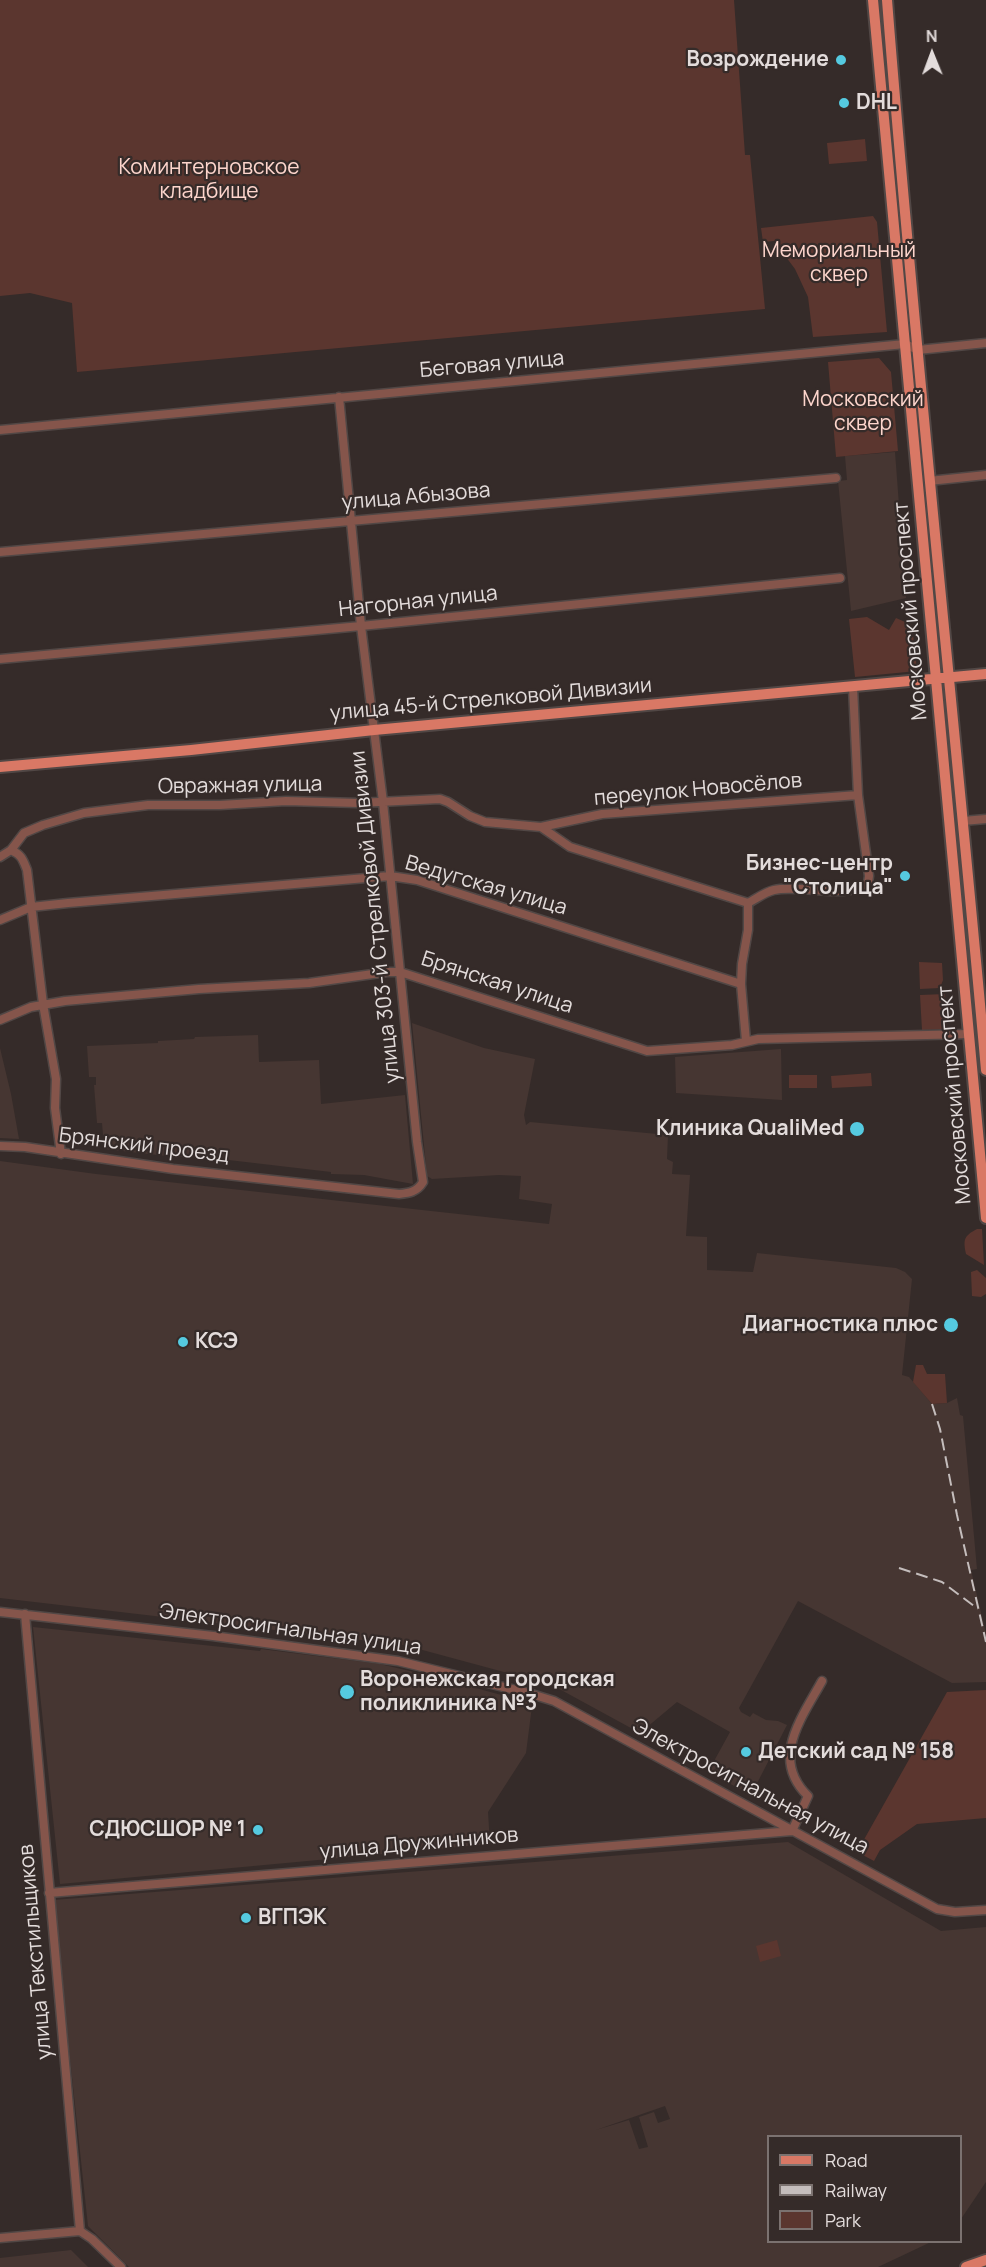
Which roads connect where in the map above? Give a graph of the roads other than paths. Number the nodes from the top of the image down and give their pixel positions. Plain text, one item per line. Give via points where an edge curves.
1 (873, 0) edge
2 (887, 0) edge
3 (986, 343) edge
4 (905, 344) junction
5 (918, 350) junction
6 (339, 397) junction
7 (0, 430) edge
8 (986, 475) edge
9 (836, 478) dead end
10 (929, 481) junction
11 (351, 521) junction
12 (0, 552) edge
13 (840, 578) dead end
14 (361, 626) junction
15 (0, 658) edge
16 (986, 674) edge
17 (950, 677) junction
18 (937, 678) junction
19 (853, 687) junction
20 (374, 730) junction
21 (0, 767) edge
22 (858, 795) junction
23 (383, 802) junction
24 (986, 819) edge
25 (963, 821) junction
26 (541, 827) junction
27 (11, 850) junction
28 (0, 857) edge
29 (390, 876) junction
30 (748, 903) junction
31 (31, 907) junction
32 (0, 920) edge
33 (400, 972) junction
34 (741, 984) junction
35 (44, 1004) junction
36 (0, 1020) edge
37 (983, 1033) junction
38 (969, 1034) junction
39 (746, 1041) junction
40 (986, 1070) edge
41 (0, 1146) edge
42 (61, 1154) junction
43 (423, 1182) joint
44 (986, 1218) edge
45 (0, 1612) edge
46 (25, 1614) junction
47 (822, 1681) dead end
48 (792, 1831) junction
49 (49, 1893) junction
50 (986, 1910) edge
51 (80, 2231) junction
52 (0, 2238) edge
53 (986, 2260) edge
54 (121, 2267) edge
55 (966, 2267) edge

1 - 4 main road, Московский проспект
2 - 5 main road, Московский проспект
3 - 5 street
4 - 5 street
4 - 6 street, Беговая улица
4 - 18 main road, Московский проспект
5 - 10 main road, Московский проспект
6 - 7 street, Беговая улица
6 - 11 street, улица 303-й Стрелковой Дивизии
8 - 10 street
9 - 11 street, улица Абызова
10 - 17 main road, Московский проспект
11 - 12 street, улица Абызова
11 - 14 street, улица 303-й Стрелковой Дивизии
13 - 14 street, Нагорная улица
14 - 15 street, Нагорная улица
14 - 20 street, улица 303-й Стрелковой Дивизии
16 - 17 main road, улица 45-й Стрелковой Дивизии
17 - 18 main road, улица 45-й Стрелковой Дивизии
17 - 25 main road, Московский проспект
18 - 19 main road, улица 45-й Стрелковой Дивизии
18 - 38 main road, Московский проспект
19 - 20 main road, улица 45-й Стрелковой Дивизии
19 - 22 street
20 - 21 main road, улица 45-й Стрелковой Дивизии
20 - 23 street, улица 303-й Стрелковой Дивизии
22 - 26 street, переулок Новосёлов via 602,814
22 - 30 street via 868,883 844,890 774,890
23 - 26 street, Овражная улица via 440,799 485,822
23 - 27 street, Овражная улица via 148,805 84,813 24,833
23 - 29 street, улица 303-й Стрелковой Дивизии
24 - 25 street
25 - 37 main road, Московский проспект
26 - 30 street, Овражная улица via 570,847
27 - 28 street, Овражная улица
27 - 31 street via 22,857 27,870
29 - 31 street, Ведугская улица
29 - 33 street, улица 303-й Стрелковой Дивизии
29 - 34 street, Ведугская улица via 417,880
30 - 34 street
31 - 32 street, Ведугская улица
31 - 35 street
33 - 35 street, Брянская улица
33 - 39 street, Брянская улица via 647,1051
33 - 43 street, улица 303-й Стрелковой Дивизии
34 - 39 street
35 - 36 street, Брянская улица
35 - 42 street via 56,1080
37 - 38 main road, Брянская улица
37 - 40 main road, Московский проспект
38 - 39 street, Брянская улица
38 - 44 main road, Московский проспект
41 - 42 street, Брянский проезд
42 - 43 street, Брянский проезд via 399,1194 410,1193
45 - 46 street, Электросигнальная улица
46 - 48 street, Электросигнальная улица via 398,1660 528,1693 554,1701
46 - 49 street, улица Текстильщиков
47 - 48 street via 794,1735 789,1755 792,1773 808,1796
48 - 49 street, улица Дружинников
48 - 50 street, Электросигнальная улица via 937,1909
49 - 51 street, улица Текстильщиков
51 - 52 street
51 - 54 street
53 - 55 main road

